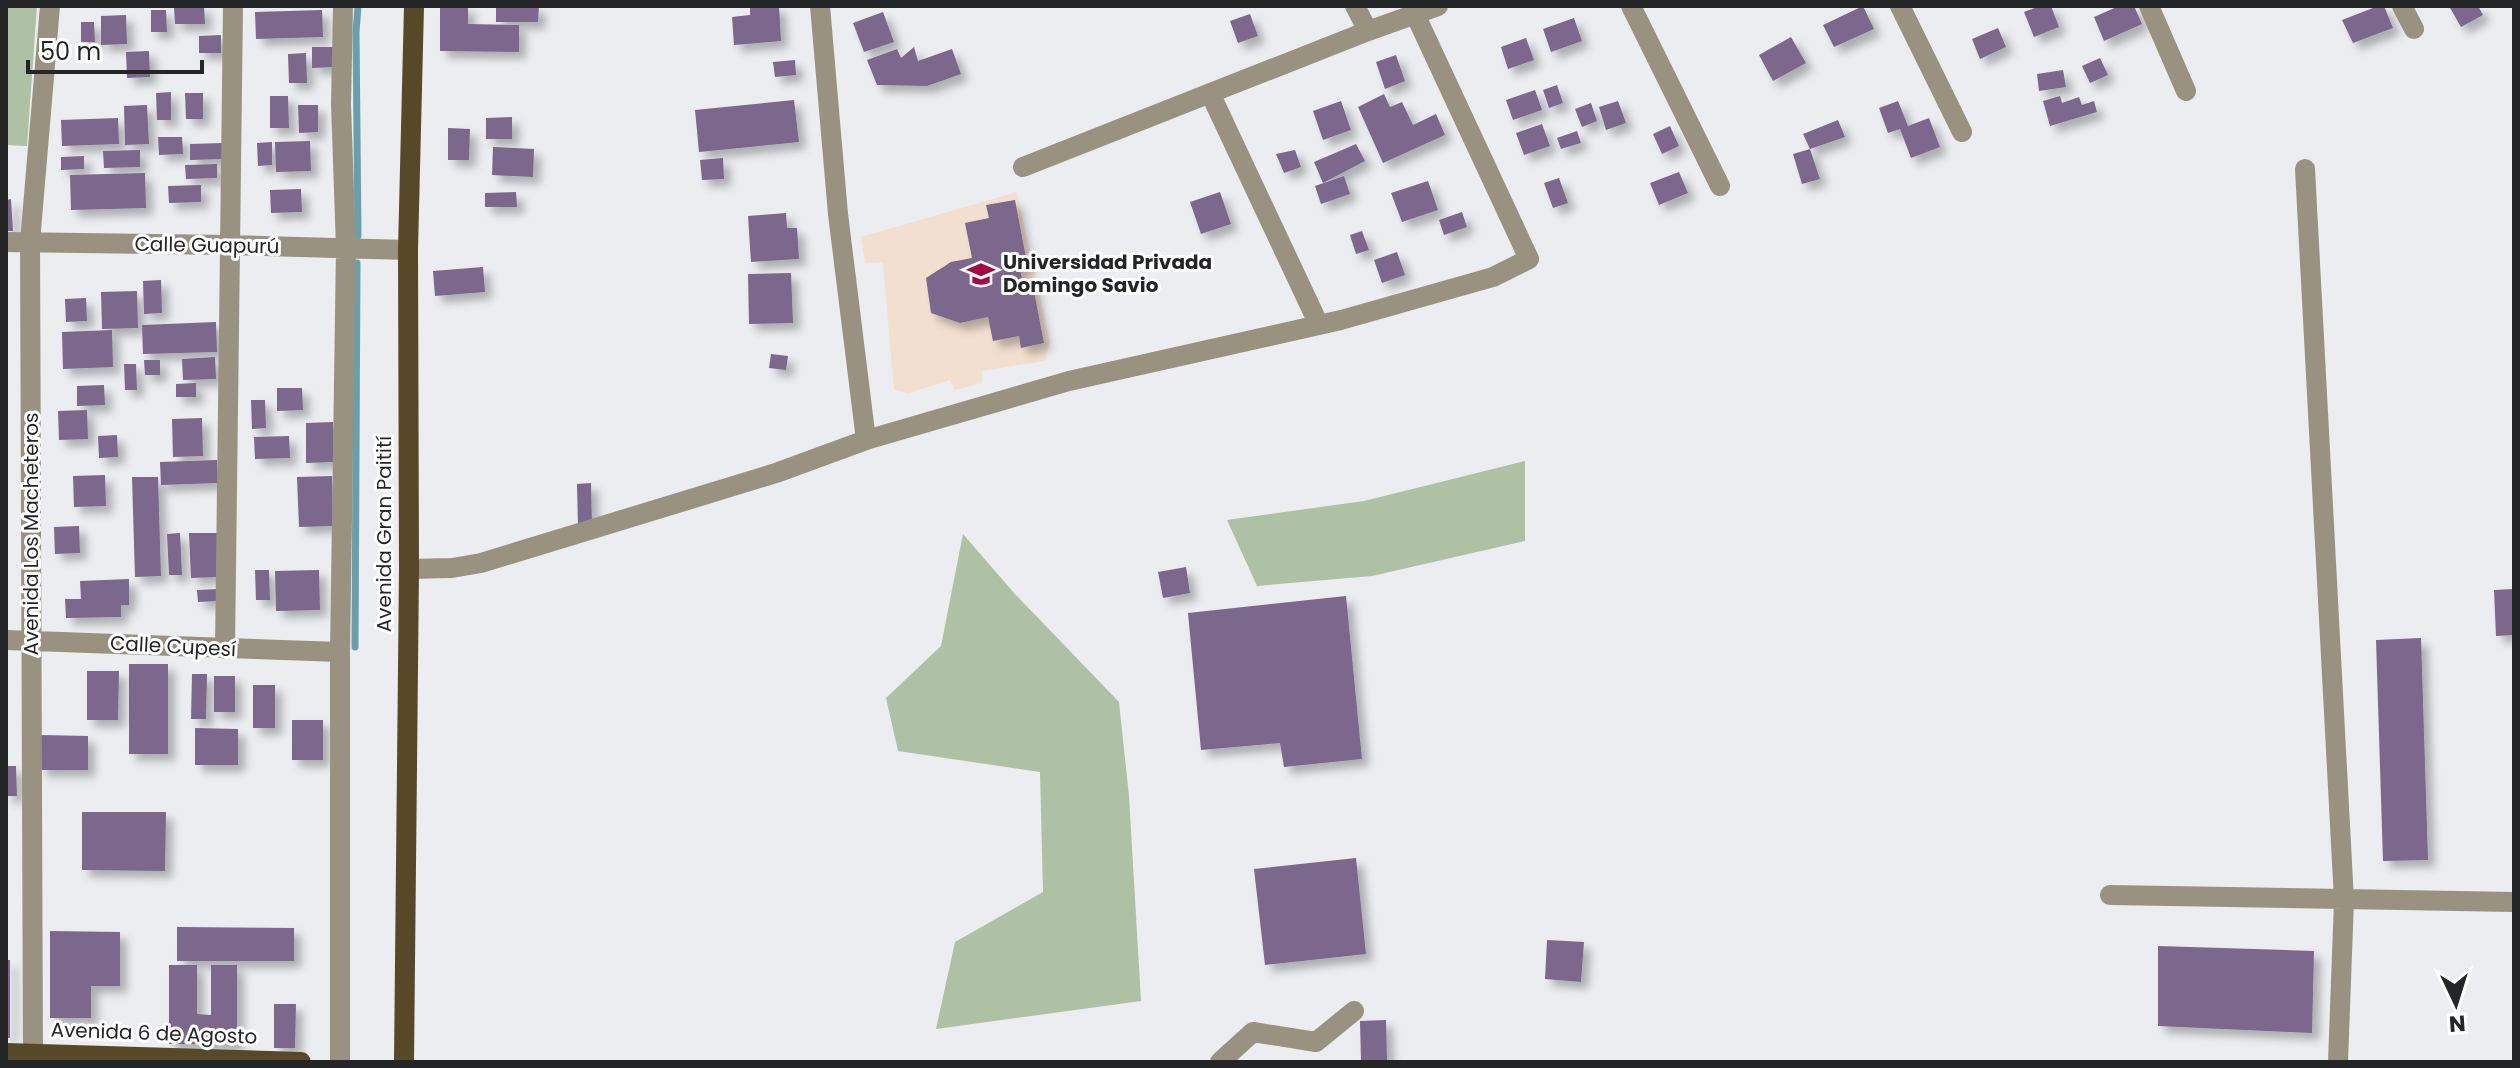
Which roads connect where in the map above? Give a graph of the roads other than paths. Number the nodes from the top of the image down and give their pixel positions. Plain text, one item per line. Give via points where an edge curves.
1 (50, 6) edge
2 (233, 6) edge
3 (343, 6) edge
4 (414, 6) edge
5 (820, 6) edge
6 (1355, 6) edge
7 (1438, 6) edge
8 (1631, 6) edge
9 (1900, 6) edge
10 (2149, 6) edge
11 (2402, 6) edge
12 (1415, 14) junction
13 (2414, 29) dead end
14 (1368, 31) junction
15 (2186, 91) dead end
16 (1210, 93) junction
17 (1962, 132) dead end
18 (1023, 167) dead end
19 (2305, 169) dead end
20 (1720, 186) dead end
21 (6, 242) edge
22 (30, 242) junction
23 (229, 245) junction
24 (346, 248) junction
25 (408, 250) junction
26 (1319, 325) junction
27 (866, 440) junction
28 (409, 569) junction
29 (6, 640) edge
30 (32, 640) junction
31 (225, 649) junction
32 (340, 652) junction
33 (2110, 895) dead end
34 (2344, 900) junction
35 (2514, 902) edge
36 (1354, 1011) dead end
37 (6, 1053) edge
38 (34, 1058) edge
39 (301, 1062) edge
40 (340, 1062) edge
41 (404, 1062) edge
42 (1220, 1062) edge
43 (2338, 1062) edge

1 - 22 street, Avenida Los Macheteros
2 - 23 street
3 - 24 street
4 - 25 main road, Avenida Gran Paitití
5 - 27 street via 838,214
6 - 14 street
7 - 12 street
8 - 20 street
9 - 17 street
10 - 15 street
11 - 13 street
12 - 14 street
12 - 26 street via 1529,259 1493,277
14 - 16 street
16 - 18 street
16 - 26 street
19 - 34 street
21 - 22 street, Calle Guapurú
22 - 23 street, Calle Guapurú
22 - 30 street, Avenida Los Macheteros
23 - 24 street, Calle Guapurú
23 - 31 street
24 - 25 street, Calle Guapurú
24 - 32 street
25 - 28 main road, Avenida Gran Paitití
26 - 27 street via 1069,381
27 - 28 street via 776,473 481,563
28 - 41 main road, Avenida Gran Paitití
29 - 30 street, Calle Cupesí
30 - 31 street, Calle Cupesí
30 - 38 street, Avenida Los Macheteros
31 - 32 street, Calle Cupesí
32 - 40 street
33 - 34 street
34 - 35 street
34 - 43 street
36 - 42 street via 1316,1042 1253,1032
37 - 38 main road, Avenida 6 de Agosto
38 - 39 main road, Avenida 6 de Agosto

